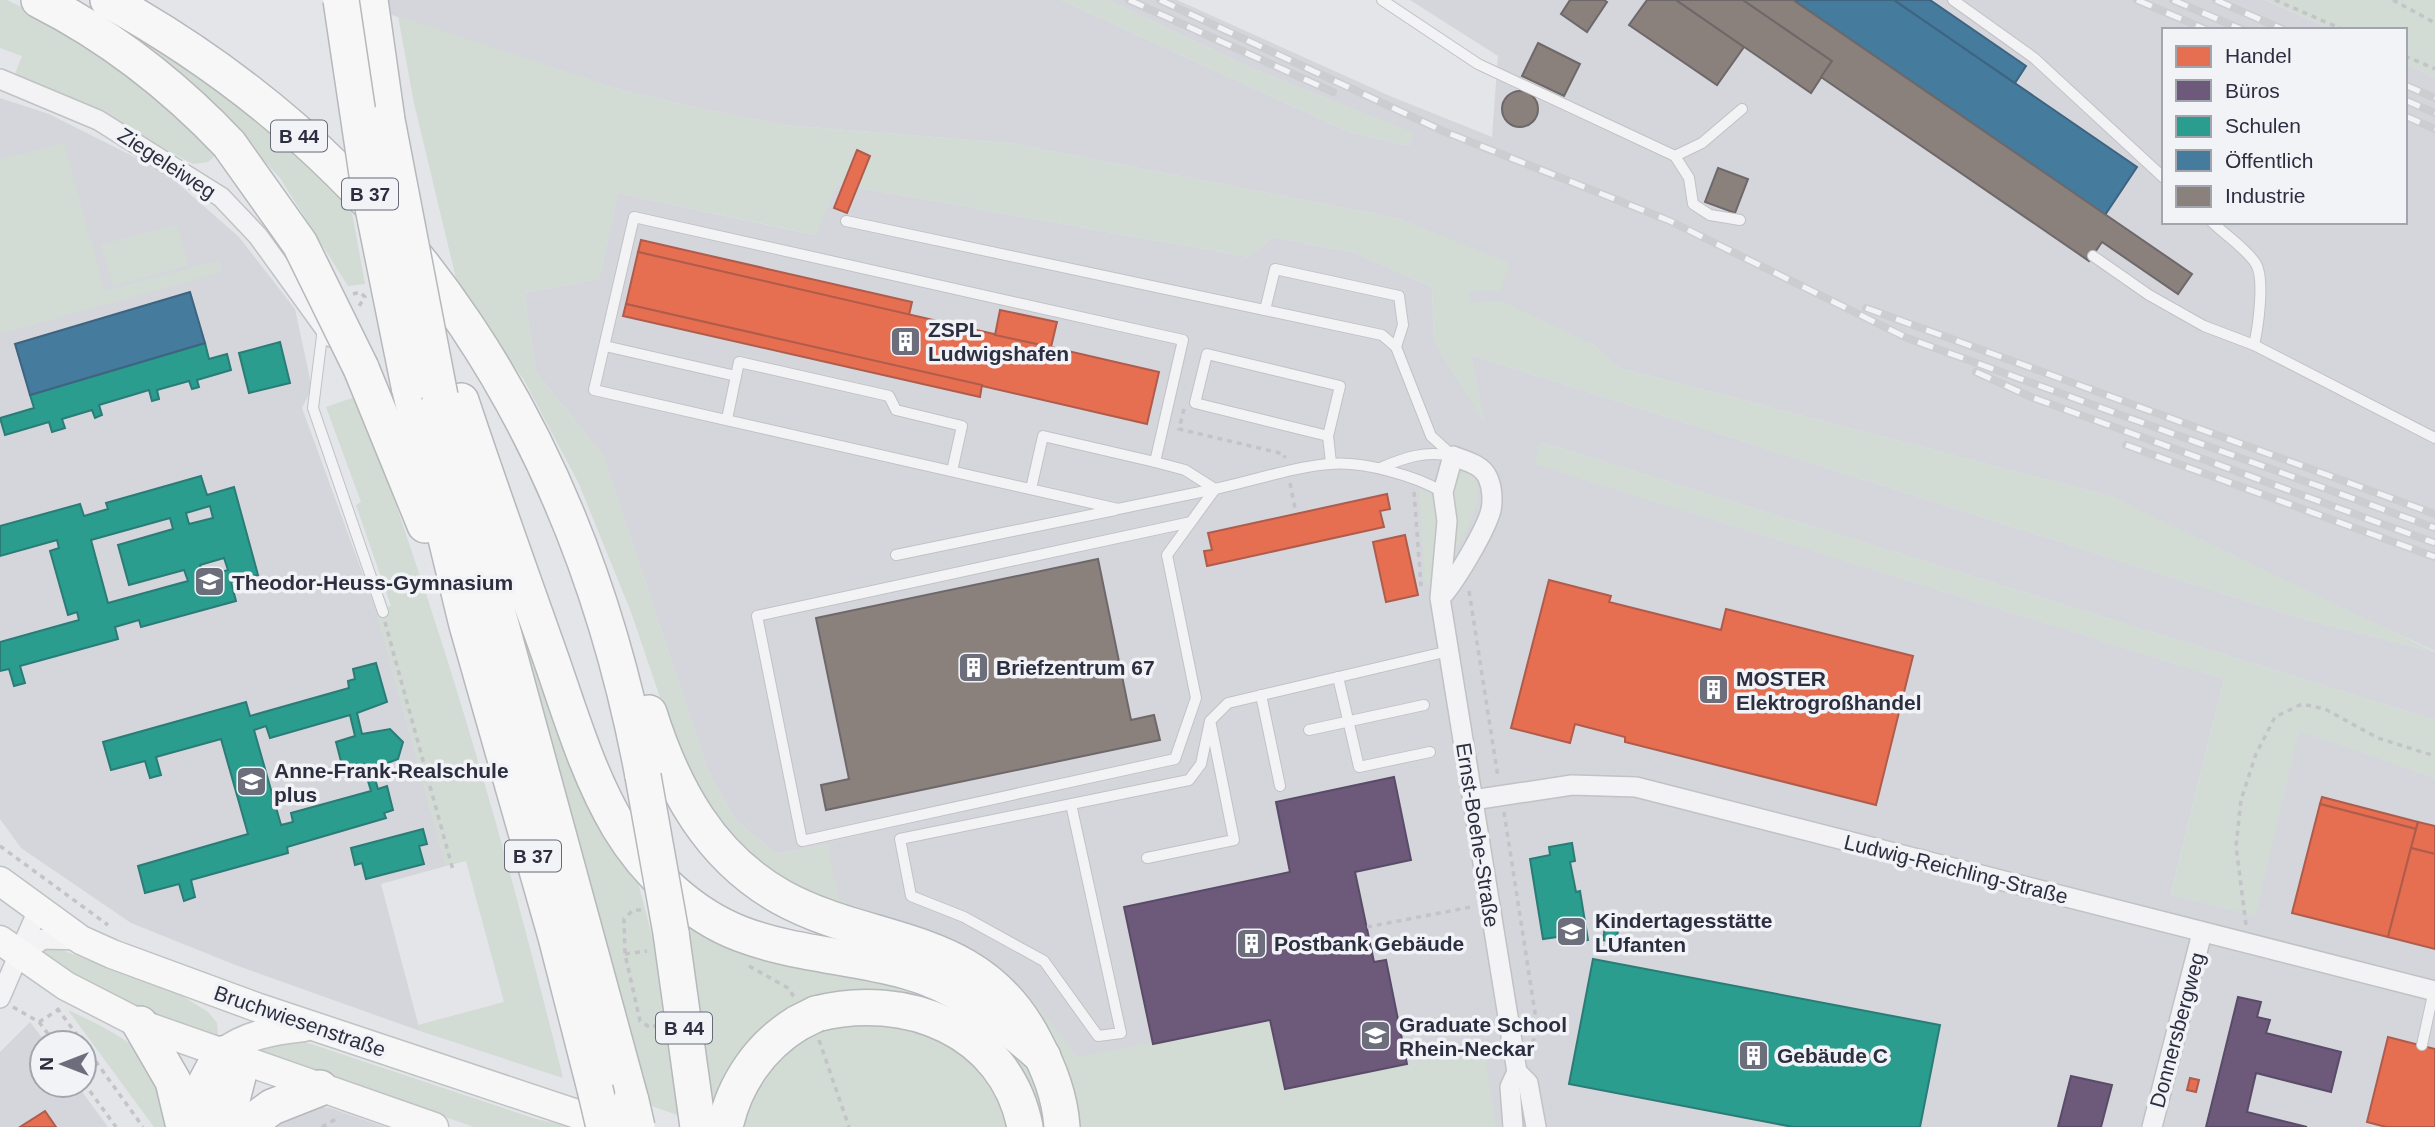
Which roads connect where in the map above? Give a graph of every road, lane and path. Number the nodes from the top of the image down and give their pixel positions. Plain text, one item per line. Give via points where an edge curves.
1 (39, 0) edge
2 (108, 0) edge
3 (341, 0) edge
4 (370, 0) edge
5 (1382, 0) edge
6 (1953, 0) edge
7 (2274, 0) edge
8 (2393, 0) edge
9 (2435, 23) edge
10 (2339, 28) edge
11 (2407, 57) edge
12 (2435, 69) edge
13 (0, 79) edge
14 (1742, 108) dead end
15 (1675, 156) junction
16 (2162, 176) edge
17 (1740, 220) dead end
18 (846, 221) dead end
19 (2214, 224) edge
20 (2093, 256) dead end
21 (1265, 310) junction
22 (323, 327) junction
23 (2254, 345) junction
24 (604, 346) junction
25 (1396, 347) junction
26 (349, 361) dead end
27 (736, 376) junction
28 (436, 394) junction
29 (1195, 403) junction
30 (727, 419) junction
31 (2434, 434) edge
32 (1328, 436) junction
33 (1452, 456) junction
34 (1155, 462) junction
35 (1331, 463) junction
36 (1380, 468) junction
37 (952, 471) junction
38 (1288, 473) junction
39 (1414, 481) junction
40 (1031, 489) junction
41 (1215, 489) junction
42 (1443, 492) junction
43 (1295, 508) dead end
44 (1118, 509) junction
45 (1191, 523) junction
46 (896, 555) dead end
47 (1468, 583) dead end
48 (1440, 598) junction
49 (383, 612) joint
50 (467, 625) junction
51 (609, 635) junction
52 (1449, 651) junction
53 (1338, 677) junction
54 (1261, 695) junction
55 (1424, 705) dead end
56 (1210, 721) junction
57 (1348, 721) junction
58 (1309, 730) dead end
59 (1430, 752) dead end
60 (2435, 756) edge
61 (1280, 786) dead end
62 (1501, 796) junction
63 (1473, 800) junction
64 (1071, 804) junction
65 (0, 846) edge
66 (1147, 858) dead end
67 (453, 870) dead end
68 (0, 881) edge
69 (1489, 904) junction
70 (38, 910) junction
71 (1367, 927) dead end
72 (113, 929) dead end
73 (658, 931) junction
74 (2202, 933) junction
75 (81, 940) junction
76 (2241, 943) junction
77 (625, 954) junction
78 (6, 955) edge
79 (743, 962) dead end
80 (2434, 990) edge
81 (213, 992) junction
82 (1, 997) edge
83 (660, 1018) dead end
84 (807, 1018) junction
85 (39, 1022) junction
86 (313, 1027) junction
87 (44, 1029) edge
88 (72, 1029) edge
89 (151, 1029) junction
90 (2421, 1045) dead end
91 (234, 1052) junction
92 (1043, 1057) junction
93 (98, 1065) edge
94 (1517, 1072) junction
95 (320, 1088) junction
96 (96, 1099) edge
97 (628, 1118) edge
98 (430, 1126) edge
99 (707, 1126) edge
100 (116, 1127) edge
101 (143, 1127) edge
102 (184, 1127) edge
103 (193, 1127) edge
104 (225, 1127) edge
105 (245, 1127) edge
106 (604, 1127) edge
107 (849, 1127) edge
108 (1025, 1127) edge
109 (1062, 1127) edge
110 (1513, 1127) edge
111 (1536, 1127) edge
112 (2152, 1127) edge

1 - 50 highway, B 44, bridge via 135,58 229,144 278,209 317,274
2 - 51 highway, B 44 via 221,71 361,190 408,243 481,347 531,437 558,490
3 - 28 highway, B 37, bridge via 373,211
4 - 28 highway, B 37, bridge
5 - 15 lane via 1478,64
6 - 16 lane via 2034,58
7 - 10 path
8 - 9 path
11 - 12 path
13 - 22 street, Ziegeleiweg via 97,120 221,197 258,236
14 - 15 lane via 1702,143
15 - 17 lane via 1689,178 1693,204 1710,215
18 - 21 lane
19 - 23 lane via 2258,271
20 - 23 lane via 2204,326
21 - 25 lane via 1382,335
21 - 25 lane via 1275,269 1399,296 1403,325
22 - 26 street, Ziegeleiweg
22 - 49 lane via 313,408
23 - 31 lane
24 - 27 lane
24 - 30 lane via 594,390
24 - 34 lane via 634,217 1183,340
25 - 33 lane via 1431,436
27 - 30 lane
27 - 37 lane via 739,362 753,365 889,397 896,410 962,426
28 - 50 highway, B 37
28 - 92 highway via 619,827 649,869 697,910 738,933 776,946 907,971 944,985 980,1004
28 - 97 highway, B 37
29 - 32 lane
29 - 32 lane via 1207,354 1340,386
29 - 38 path via 1184,408 1180,429 1284,454
30 - 37 lane
32 - 35 lane
33 - 36 lane via 1412,455
33 - 42 street, Ernst-Boehe-Straße
33 - 48 street via 1479,467 1498,492 1451,587
34 - 40 lane via 1043,436
34 - 41 lane via 1185,470
35 - 36 lane
35 - 38 lane
36 - 39 lane
37 - 40 lane
38 - 41 lane
38 - 43 path
39 - 42 lane
39 - 48 path via 1421,587
40 - 44 lane
41 - 44 lane
41 - 45 lane
42 - 48 street, Ernst-Boehe-Straße via 1447,520
44 - 46 lane
45 - 45 lane via 1167,555 1196,698 1175,759 802,841 757,616
47 - 62 path
48 - 52 street, Ernst-Boehe-Straße
49 - 67 path
50 - 106 highway, B 37, bridge via 556,937
51 - 73 highway, B 44, bridge via 643,776
51 - 92 highway via 648,711 677,785 717,846 781,897 922,946 982,978 1022,1016
52 - 53 lane
52 - 63 street, Ernst-Boehe-Straße
53 - 54 lane
53 - 57 lane
54 - 56 lane via 1228,703
54 - 61 lane
55 - 57 lane
56 - 64 lane via 1201,764 1189,780
56 - 66 lane via 1234,840
57 - 58 lane
57 - 59 lane via 1359,767
60 - 76 path via 2378,738 2325,709 2302,704 2275,717 2256,754 2241,800 2236,846 2240,899 2247,920
62 - 63 street, Ludwig-Reichling-Straße
62 - 74 street, Ludwig-Reichling-Straße via 1572,785 1636,787
62 - 94 path via 1538,1032
63 - 69 street, Ernst-Boehe-Straße
64 - 64 lane via 1094,912 1121,1033 1098,1036 1044,961 964,917 911,896 900,839
65 - 72 path
68 - 70 main road, Bruchwiesenstraße
69 - 71 path
69 - 94 street, Ernst-Boehe-Straße
70 - 75 main road, Bruchwiesenstraße
70 - 78 street
73 - 77 path
73 - 77 path via 633,910 624,919
73 - 99 highway, B 44
74 - 76 street, Ludwig-Reichling-Straße
74 - 112 street, Donnersbergweg
75 - 78 street via 43,939
75 - 81 main road, Bruchwiesenstraße
76 - 80 street, Ludwig-Reichling-Straße
77 - 83 path via 640,1021 651,1028
78 - 82 street
78 - 89 main road
79 - 84 path via 788,988
80 - 90 lane
81 - 86 main road, Bruchwiesenstraße
81 - 91 main road via 228,1015
82 - 85 path
84 - 99 highway via 771,1044 746,1073 732,1104
84 - 107 path
84 - 108 highway via 842,1008 883,1007 912,1011 950,1027 989,1056 1008,1078
85 - 87 path
85 - 88 path via 58,1009
86 - 91 main road via 279,1029
86 - 97 main road, Bruchwiesenstraße
89 - 91 main road
89 - 102 highway via 173,1081
91 - 95 main road
91 - 103 highway via 202,1090
91 - 104 highway
92 - 109 highway via 1055,1084
93 - 101 path
94 - 110 street, Ernst-Boehe-Straße via 1510,1087
94 - 111 street, Ernst-Boehe-Straße via 1528,1083
95 - 98 main road
95 - 105 highway via 272,1107
96 - 100 path

